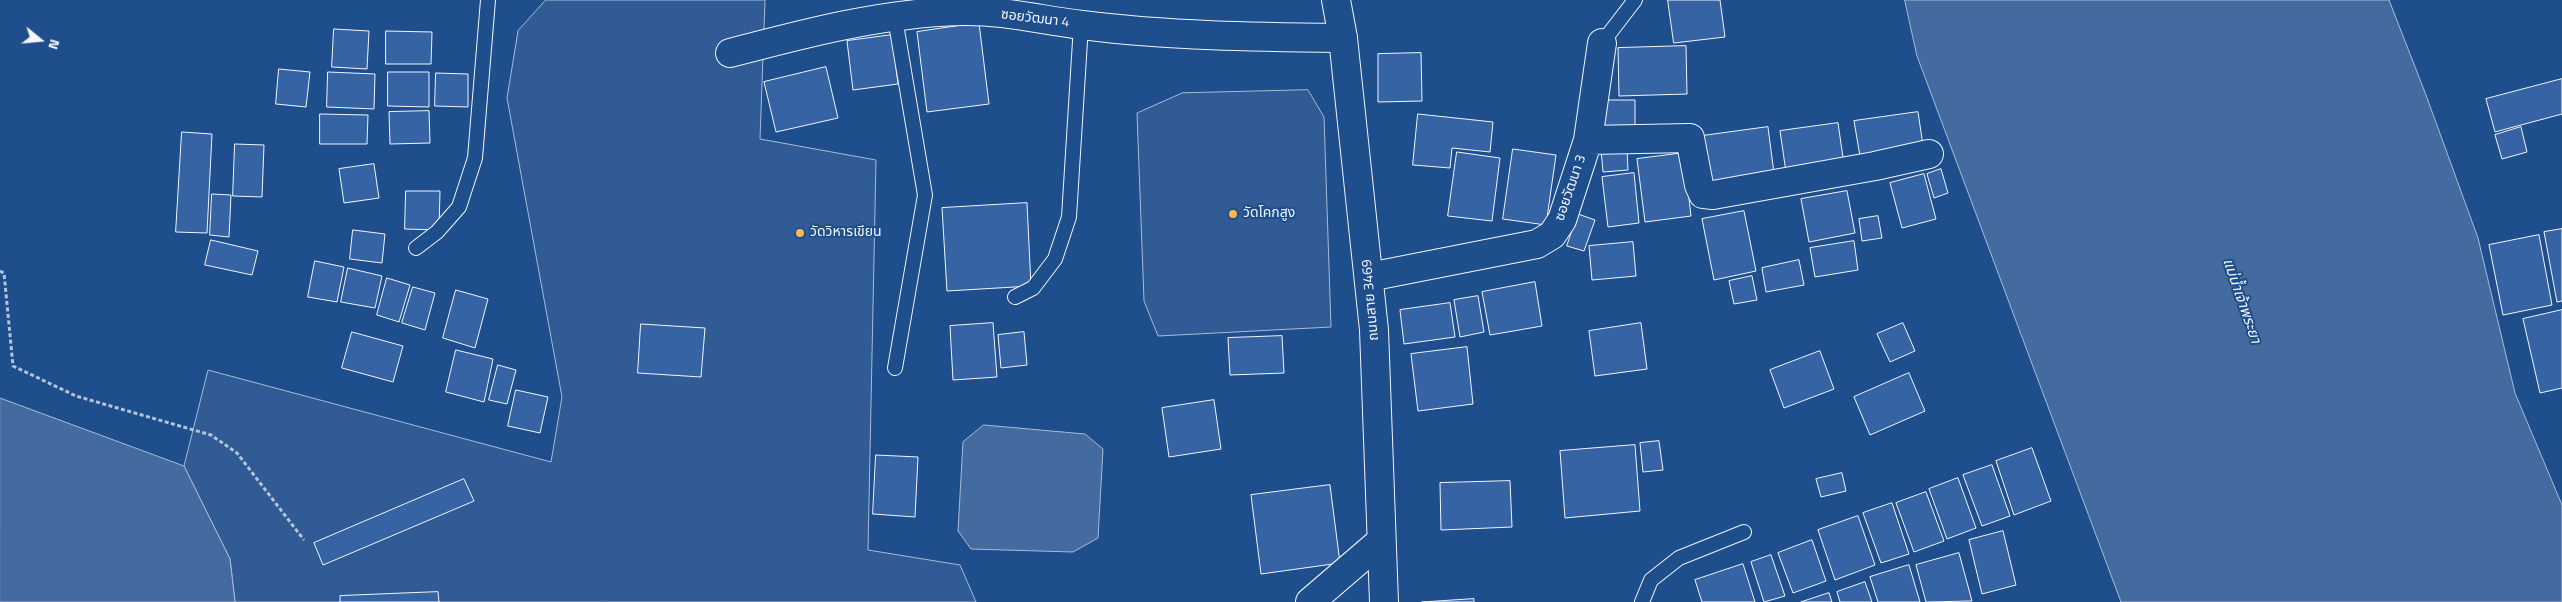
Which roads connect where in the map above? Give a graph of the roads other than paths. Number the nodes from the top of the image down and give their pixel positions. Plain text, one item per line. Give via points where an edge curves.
1 (488, 0) edge
2 (1336, 0) edge
3 (1635, 0) edge
4 (895, 18) junction
5 (1081, 25) junction
6 (1343, 38) junction
7 (1602, 43) joint
8 (730, 53) dead end
9 (1588, 140) junction
10 (1929, 154) dead end
11 (416, 248) dead end
12 (1369, 277) junction
13 (1015, 297) dead end
14 (895, 368) dead end
15 (1744, 532) dead end
16 (1382, 541) junction
17 (1310, 602) edge
18 (1384, 602) edge
19 (1642, 602) edge

1 - 11 lane via 476,158 458,207 437,232
2 - 6 street, ถนนสาย 3469
3 - 7 lane
4 - 5 street, ซอยวัฒนา 4 via 961,11 1027,15
4 - 8 street, ซอยวัฒนา 4 via 836,25
4 - 14 lane via 925,195
5 - 6 street, ซอยวัฒนา 4 via 1211,36
5 - 13 lane via 1068,217 1055,259 1033,288
6 - 12 street, ถนนสาย 3469
7 - 9 street, ซอยวัฒนา 3
9 - 10 street via 1690,138 1699,185 1703,194 1713,195
9 - 12 street, ซอยวัฒนา 3 via 1562,220 1552,235 1538,244
12 - 16 street, ถนนสาย 3469
15 - 19 lane via 1679,558 1651,580
16 - 17 street
16 - 18 street, ถนนสาย 3469

